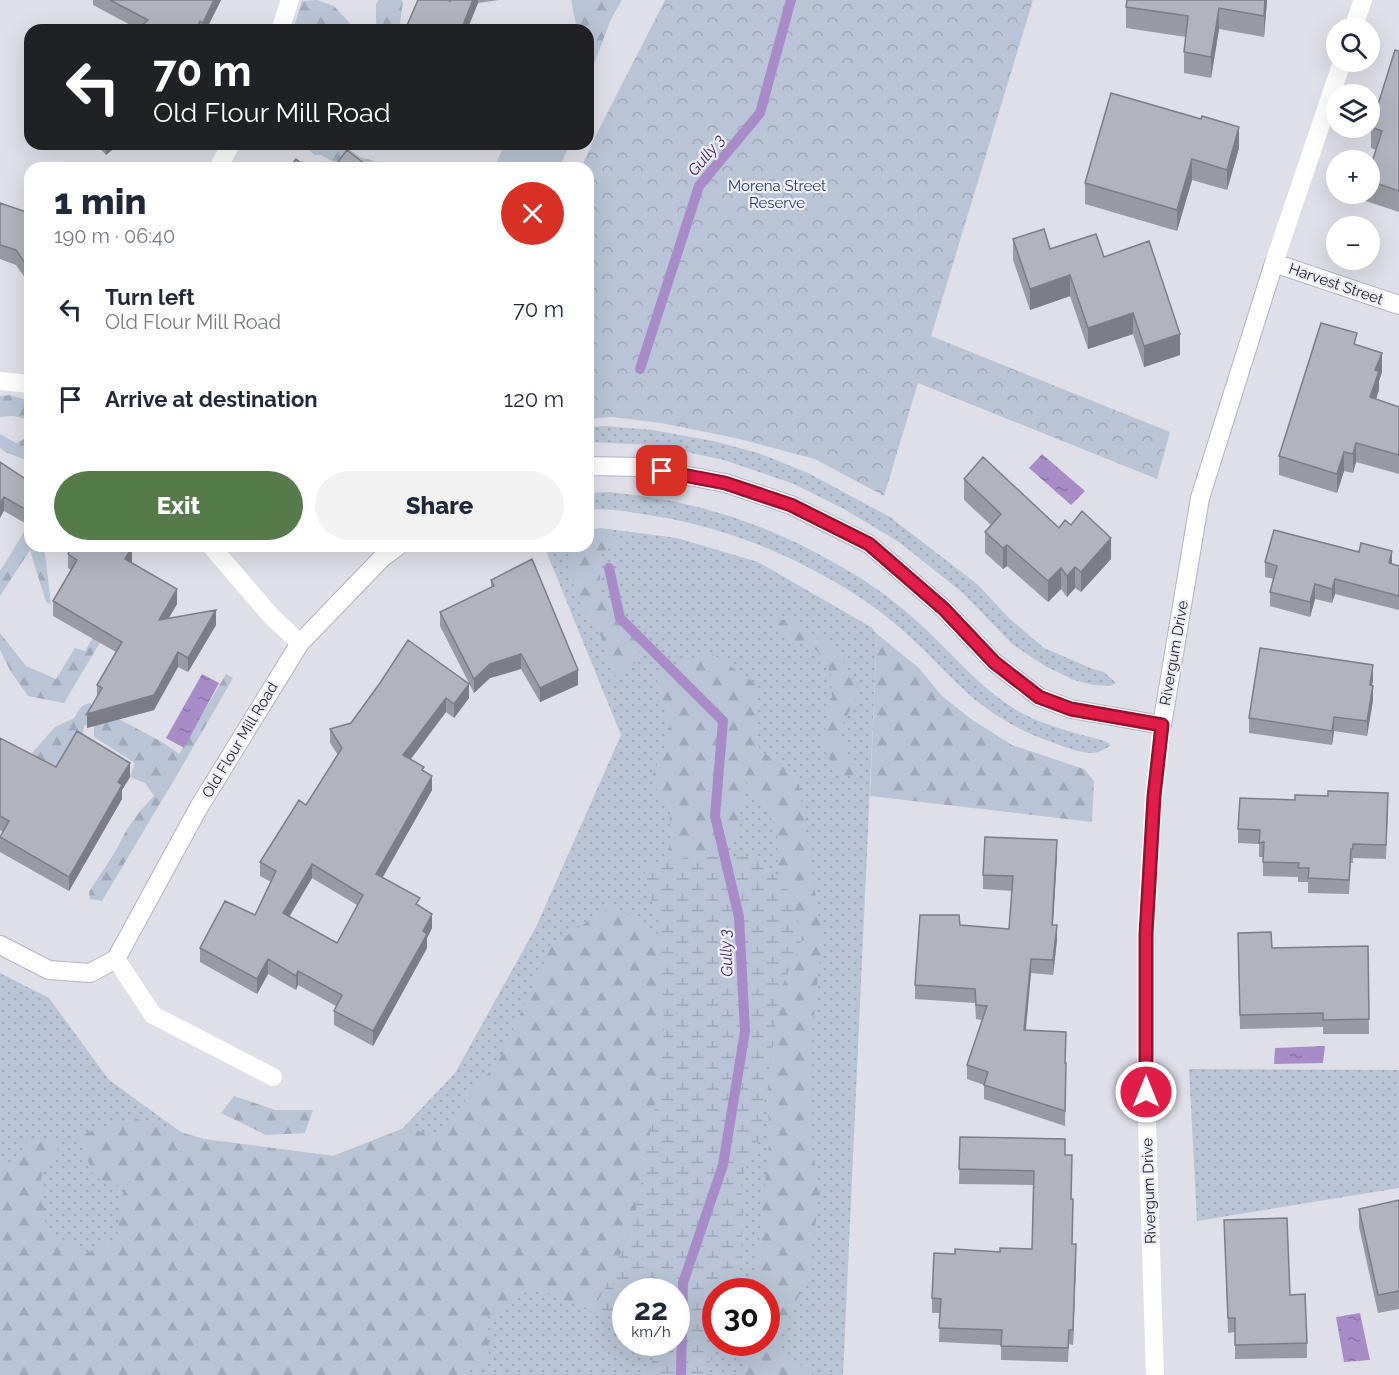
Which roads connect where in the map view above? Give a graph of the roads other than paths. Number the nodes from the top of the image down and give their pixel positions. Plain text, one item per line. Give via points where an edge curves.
1 (290, 0) edge
2 (1363, 0) edge
3 (1357, 18) edge
4 (282, 24) edge
5 (1339, 72) edge
6 (1274, 263) junction
7 (1399, 305) edge
8 (0, 381) edge
9 (24, 383) edge
10 (594, 466) edge
11 (216, 552) edge
12 (390, 552) edge
13 (300, 643) junction
14 (1162, 725) junction
15 (0, 945) edge
16 (116, 959) junction
17 (273, 1077) dead end
18 (1155, 1375) edge

1 - 4 street
2 - 3 street
5 - 6 street, Rivergum Drive
6 - 7 street, Harvest Street
6 - 14 street, Rivergum Drive via 1200,498
8 - 9 street
10 - 14 street via 641,467 725,483 791,505 869,544 944,609 994,662 1039,697 1071,709
11 - 13 street
12 - 13 street, Old Flour Mill Road
13 - 16 street, Old Flour Mill Road via 199,807
14 - 18 street, Rivergum Drive via 1146,934 1146,1092
15 - 16 street via 49,970 90,973
16 - 17 street via 153,1015

